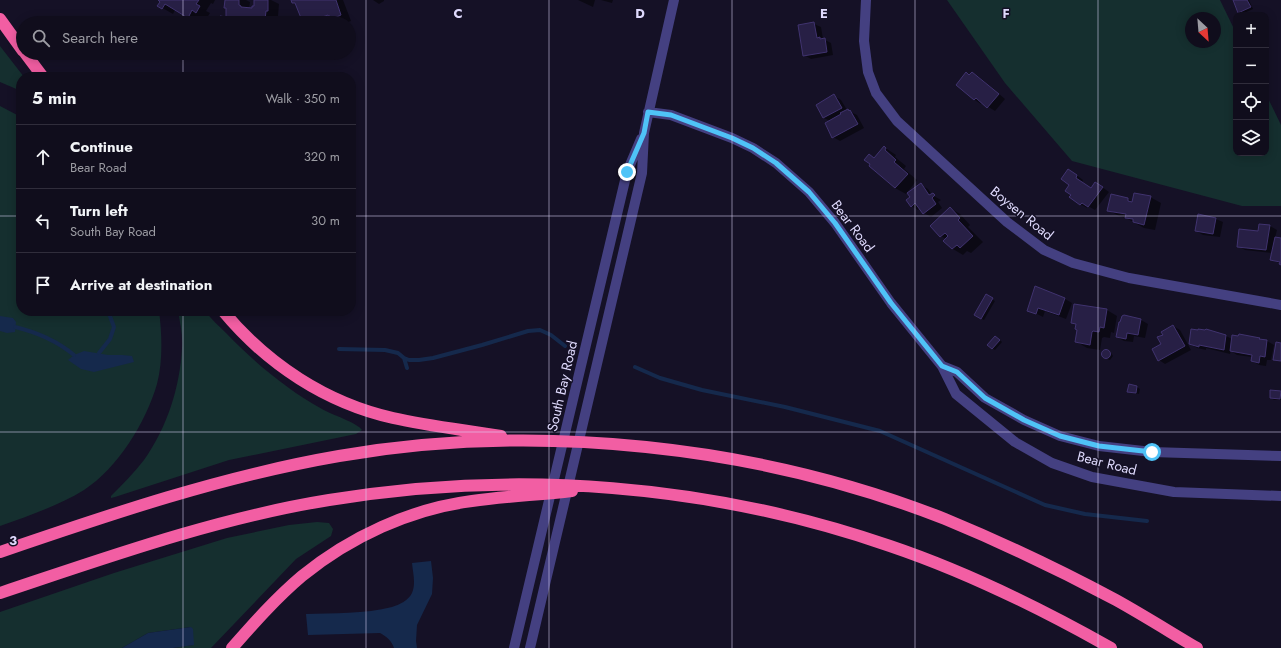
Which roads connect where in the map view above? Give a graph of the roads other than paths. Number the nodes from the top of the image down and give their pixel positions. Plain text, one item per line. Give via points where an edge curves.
1 (674, 0) edge
2 (866, 0) edge
3 (0, 19) edge
4 (16, 41) edge
5 (30, 60) edge
6 (39, 72) edge
7 (648, 112) junction
8 (644, 133) junction
9 (1281, 305) edge
10 (228, 316) edge
11 (942, 366) junction
12 (530, 440) junction
13 (1281, 456) edge
14 (609, 488) junction
15 (1281, 496) edge
16 (0, 552) edge
17 (0, 593) edge
18 (232, 648) edge
19 (514, 648) edge
20 (530, 648) edge
21 (1111, 648) edge
22 (1197, 648) edge

1 - 7 street, South Bay Road
2 - 9 street, Boysen Road via 864,41 868,72 876,93 897,121 1008,222 1044,250 1073,263 1129,278
3 - 4 highway
5 - 6 highway
7 - 8 street, South Bay Road
7 - 11 street, Bear Road via 671,115 732,138 776,163 809,192 835,223 891,303
8 - 19 street, South Bay Road via 627,172
8 - 20 street, South Bay Road via 642,173
10 - 12 highway via 273,360 303,382 340,401 392,418
11 - 13 street, Bear Road via 957,372 985,398 1060,436 1099,446 1152,452
11 - 15 street, Bear Road via 956,394 1015,442 1052,463 1092,477 1174,492
12 - 16 highway via 388,449 292,465 151,502
12 - 22 highway via 618,444 756,464 897,502 943,518 1039,561 1117,601
14 - 17 highway via 520,484 438,487 327,500 280,509 152,544
14 - 18 highway via 472,501 408,516 353,542 320,563 284,592
14 - 21 highway via 655,492 752,507 891,546 980,582 1049,614

